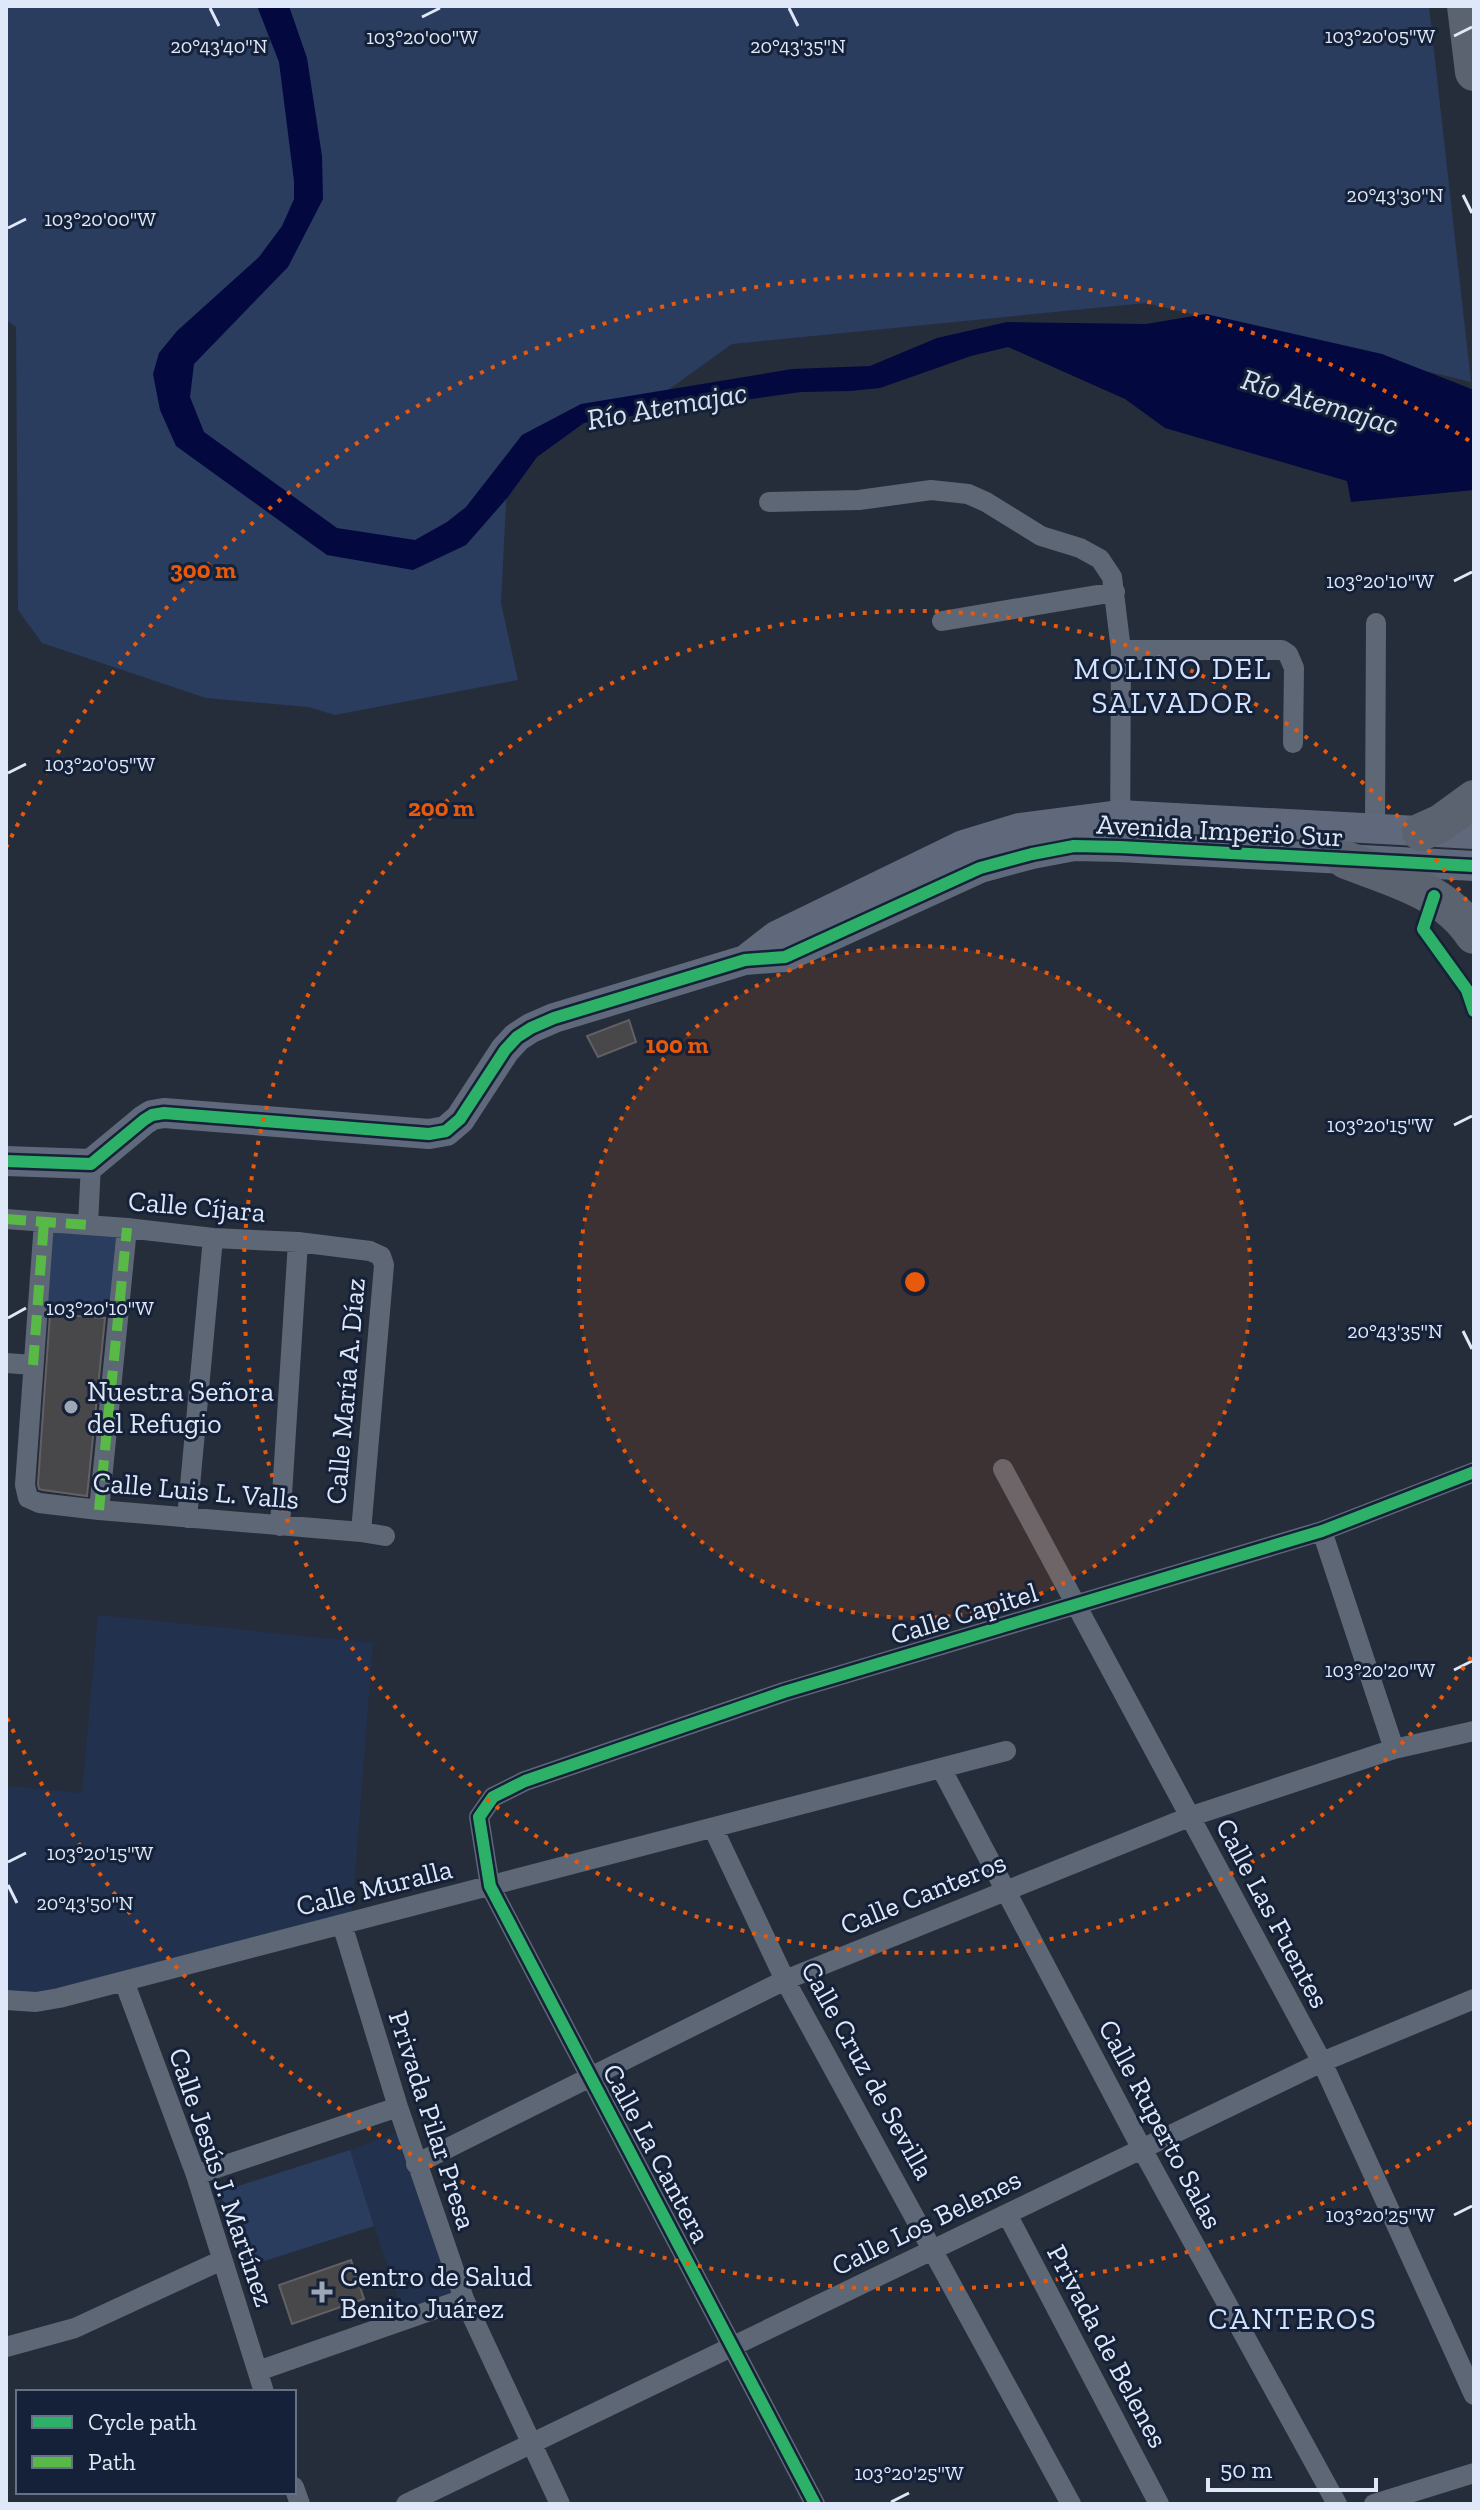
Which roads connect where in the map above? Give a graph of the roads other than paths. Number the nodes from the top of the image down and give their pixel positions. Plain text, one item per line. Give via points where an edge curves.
1 (1466, 6) edge
2 (1474, 72) edge
3 (769, 502) dead end
4 (1115, 592) junction
5 (942, 621) dead end
6 (1376, 623) dead end
7 (1121, 650) junction
8 (1293, 743) dead end
9 (1474, 799) edge
10 (1119, 815) junction
11 (1375, 828) junction
12 (1421, 832) junction
13 (1474, 834) edge
14 (1120, 847) junction
15 (1346, 860) junction
16 (1474, 866) edge
17 (1474, 935) edge
18 (745, 960) junction
19 (6, 1161) edge
20 (91, 1164) junction
21 (6, 1219) edge
22 (44, 1222) junction
23 (88, 1225) junction
24 (127, 1228) junction
25 (213, 1238) junction
26 (298, 1242) junction
27 (381, 1256) joint
28 (6, 1363) edge
29 (33, 1365) junction
30 (1003, 1469) dead end
31 (1474, 1472) edge
32 (99, 1510) junction
33 (187, 1518) junction
34 (280, 1526) junction
35 (1322, 1531) junction
36 (361, 1532) junction
37 (385, 1536) dead end
38 (1075, 1605) junction
39 (1474, 1731) edge
40 (1394, 1749) junction
41 (1006, 1751) dead end
42 (941, 1768) junction
43 (479, 1817) joint
44 (1189, 1817) junction
45 (713, 1828) junction
46 (490, 1886) junction
47 (1004, 1890) junction
48 (342, 1924) junction
49 (785, 1980) junction
50 (124, 1981) junction
51 (1474, 1999) edge
52 (6, 2000) edge
53 (1322, 2062) junction
54 (590, 2077) junction
55 (398, 2107) junction
56 (1142, 2149) junction
57 (416, 2164) junction
58 (196, 2175) junction
59 (1007, 2214) junction
60 (934, 2250) junction
61 (222, 2260) junction
62 (464, 2299) junction
63 (6, 2347) edge
64 (731, 2348) junction
65 (258, 2371) junction
66 (263, 2390) edge
67 (1474, 2395) edge
68 (532, 2444) junction
69 (1474, 2473) edge
70 (406, 2504) edge
71 (560, 2504) edge
72 (815, 2504) edge
73 (1071, 2504) edge
74 (1159, 2504) edge
75 (1337, 2504) edge
76 (1374, 2504) edge

1 - 2 highway
3 - 4 street via 859,500 931,490 968,494 1041,536 1100,559
4 - 5 street
4 - 7 street
6 - 11 street
7 - 8 street via 1282,650 1294,668
7 - 10 street
9 - 12 highway
10 - 11 street, Avenida Imperio Sur
10 - 14 street
10 - 18 street, Avenida Imperio Sur via 1019,828 963,845 776,936
11 - 12 street, Avenida Imperio Sur
12 - 13 street, Avenida Imperio Sur
14 - 15 street, Avenida Imperio Sur
14 - 18 street, Avenida Imperio Sur via 1074,846 980,868 785,957
15 - 16 street, Avenida Imperio Sur
15 - 17 highway via 1434,896
18 - 20 street via 531,1028 505,1050 460,1119 446,1131 429,1134 164,1113 144,1120
19 - 20 street
20 - 23 street
21 - 22 street, Calle Cíjara
22 - 23 street, Calle Cíjara
22 - 29 street
23 - 24 street, Calle Cíjara
24 - 25 street, Calle Cíjara
24 - 32 street
25 - 26 street, Calle Cíjara
25 - 33 street
26 - 27 street, Calle Cíjara
26 - 34 street
27 - 36 street, Calle María A. Díaz
28 - 29 street
29 - 32 street, Calle Luis L. Valls via 28,1498
30 - 38 street, Calle Las Fuentes
31 - 35 street, Calle Capitel
32 - 33 street, Calle Luis L. Valls
33 - 34 street, Calle Luis L. Valls
34 - 36 street, Calle Luis L. Valls
35 - 38 street, Calle Capitel
35 - 40 street
36 - 37 street, Calle Luis L. Valls
38 - 43 street, Calle Capitel via 784,1692 525,1781 493,1797
38 - 44 street, Calle Las Fuentes
39 - 40 street, Calle Canteros
40 - 44 street, Calle Canteros
41 - 42 street, Calle Muralla
42 - 45 street, Calle Muralla
42 - 47 street, Calle Ruperto Salas
43 - 46 street, Calle La Cantera
44 - 47 street, Calle Canteros
44 - 53 street, Calle Las Fuentes
45 - 46 street, Calle Muralla
45 - 49 street, Calle Cruz de Sevilla
46 - 48 street, Calle Muralla
46 - 54 street, Calle La Cantera
47 - 49 street, Calle Canteros
47 - 56 street, Calle Ruperto Salas
48 - 50 street, Calle Muralla
48 - 55 street, Privada Pilar Presa
49 - 54 street, Calle Canteros
49 - 60 street, Calle Cruz de Sevilla
50 - 52 street, Calle Muralla via 48,2000
50 - 58 street, Calle Jesús J. Martínez
51 - 53 street, Calle Los Belenes
53 - 56 street, Calle Los Belenes
53 - 67 street, Calle Las Fuentes
54 - 57 street, Calle Canteros
54 - 64 street, Calle La Cantera
55 - 57 street, Privada Pilar Presa
55 - 58 street
56 - 59 street, Calle Los Belenes
56 - 75 street, Calle Ruperto Salas
57 - 62 street, Privada Pilar Presa
58 - 61 street, Calle Jesús J. Martínez
59 - 60 street, Calle Los Belenes
59 - 74 street, Privada de Belenes
60 - 64 street, Calle Los Belenes
60 - 73 street, Calle Cruz de Sevilla
61 - 63 street via 75,2328
61 - 65 street, Calle Jesús J. Martínez
62 - 65 street
62 - 68 street, Privada Pilar Presa
64 - 68 street, Calle Los Belenes
64 - 72 street, Calle La Cantera
65 - 66 street, Calle Jesús J. Martínez
68 - 70 street, Calle Los Belenes
68 - 71 street, Privada Pilar Presa
69 - 76 street

